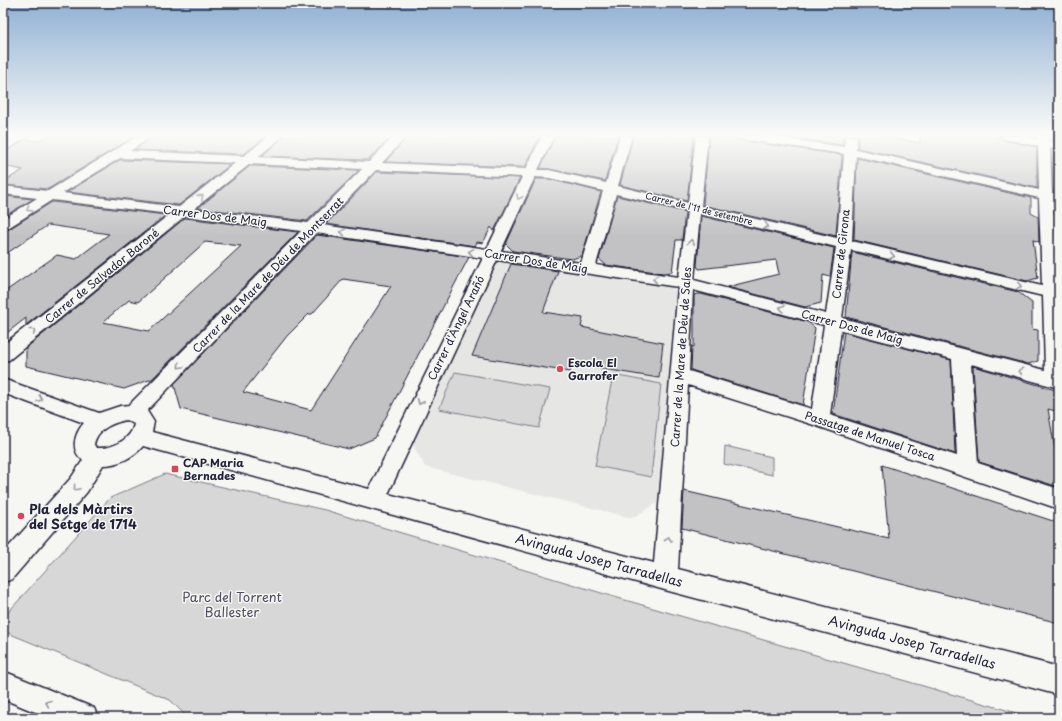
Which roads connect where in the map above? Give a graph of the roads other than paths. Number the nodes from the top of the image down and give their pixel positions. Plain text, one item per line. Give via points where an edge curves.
1 (93, 170) edge
2 (234, 170) edge
3 (370, 170) edge
4 (455, 170) edge
5 (533, 170) edge
6 (615, 170) edge
7 (699, 170) edge
8 (850, 170) edge
9 (934, 170) edge
10 (1048, 170) edge
11 (531, 173) junction
12 (610, 187) junction
13 (3, 190) edge
14 (50, 196) junction
15 (1052, 196) edge
16 (695, 208) junction
17 (182, 212) junction
18 (3, 225) edge
19 (314, 228) junction
20 (844, 245) junction
21 (492, 255) junction
22 (587, 269) junction
23 (686, 283) junction
24 (1055, 294) edge
25 (833, 322) junction
26 (3, 355) edge
27 (961, 355) junction
28 (679, 375) junction
29 (1057, 381) edge
30 (3, 386) edge
31 (134, 413) junction
32 (820, 419) junction
33 (100, 421) junction
34 (140, 437) junction
35 (98, 456) junction
36 (968, 468) junction
37 (375, 499) junction
38 (1059, 499) edge
39 (3, 571) edge
40 (666, 578) junction
41 (1059, 680) edge
42 (3, 685) edge
43 (84, 718) edge

1 - 14 street
17 -> 2 street, Carrer de Salvador Baroné
3 - 19 street, Carrer de la Mare de Déu de Montserrat
4 - 11 street, Carrer de l'11 de setembre
5 - 11 street, Carrer d'Àngel Arañó
6 - 12 street
7 - 16 street, Carrer de la Mare de Déu de Sales
8 - 20 street, Carrer de Girona
9 - 15 street
10 - 15 street
11 - 12 street, Carrer de l'11 de setembre via 549,174
11 -> 21 street, Carrer d'Àngel Arañó
12 - 16 street, Carrer de l'11 de setembre
12 - 22 street
13 - 14 street, Carrer Dos de Maig
14 - 17 street, Carrer Dos de Maig
14 -> 18 street
15 - 24 street
16 -> 20 street, Carrer de l'11 de setembre
23 -> 16 street, Carrer de la Mare de Déu de Sales
17 - 19 street, Carrer Dos de Maig
26 -> 17 street, Carrer de Salvador Baroné
21 -> 19 street, Carrer Dos de Maig
19 -> 31 street, Carrer de la Mare de Déu de Montserrat
20 -> 24 street, Carrer de l'11 de setembre
20 - 25 street, Carrer de Girona
21 - 22 street, Carrer Dos de Maig
21 -> 37 street, Carrer d'Àngel Arañó
23 -> 22 street, Carrer Dos de Maig
25 -> 23 street, Carrer Dos de Maig
23 - 28 street, Carrer de la Mare de Déu de Sales
24 - 29 street
25 - 27 street, Carrer Dos de Maig
25 - 32 street, Carrer de Girona
29 -> 27 street, Carrer Dos de Maig
27 - 36 street
28 - 32 street, Passatge de Manuel Tosca
40 -> 28 street, Carrer de la Mare de Déu de Sales
30 -> 33 street
31 - 33 street via 118,414
31 - 34 street via 144,422
32 - 36 street, Passatge de Manuel Tosca
33 - 35 street via 88,433 84,446 91,455
34 - 35 street via 126,449 107,456
34 - 37 street, Avinguda Josep Tarradellas
35 -> 39 street via 79,485
36 - 38 street, Passatge de Manuel Tosca
37 - 40 street, Avinguda Josep Tarradellas
40 - 41 street, Avinguda Josep Tarradellas
43 -> 42 street

